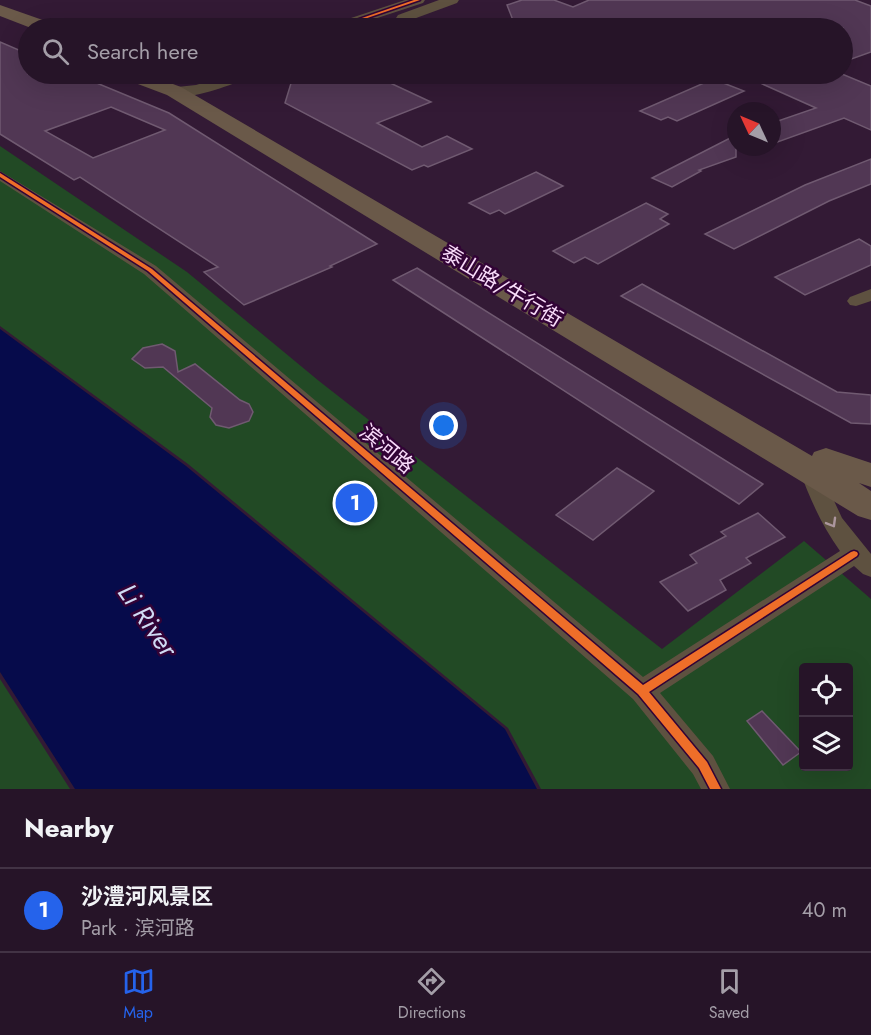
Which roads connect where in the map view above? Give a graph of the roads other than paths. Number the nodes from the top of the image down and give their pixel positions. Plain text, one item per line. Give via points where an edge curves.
1 (418, 0) edge
2 (452, 0) edge
3 (0, 10) edge
4 (380, 13) junction
5 (21, 18) edge
6 (365, 18) edge
7 (392, 18) edge
8 (402, 18) edge
9 (0, 22) edge
10 (18, 30) edge
11 (187, 84) edge
12 (0, 175) edge
13 (818, 464) junction
14 (871, 475) edge
15 (871, 486) edge
16 (871, 507) edge
17 (871, 518) edge
18 (863, 561) edge
19 (642, 691) junction
20 (716, 789) edge

1 - 4 street
2 - 8 street
3 - 5 main road
4 - 6 street
4 - 7 street
9 - 10 main road
11 - 13 main road, 泰山路/牛行街
12 - 19 street, 滨河路 via 150,270
13 - 14 main road
13 - 15 main road, 泰山路/牛行街
13 - 16 main road, 泰山路/牛行街
13 - 17 main road via 847,502
13 -> 18 street via 831,524
18 - 19 street
19 - 20 street, 滨河路 via 703,765

